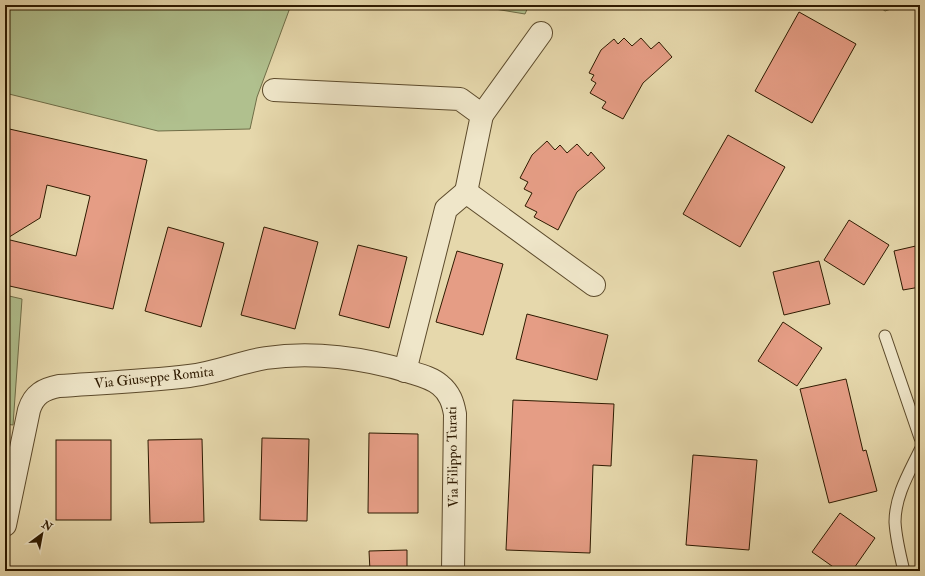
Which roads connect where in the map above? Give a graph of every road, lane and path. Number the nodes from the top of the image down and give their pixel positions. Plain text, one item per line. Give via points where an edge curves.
1 (541, 34) dead end
2 (274, 90) dead end
3 (482, 115) junction
4 (466, 192) junction
5 (594, 285) dead end
6 (885, 336) dead end
7 (405, 371) junction
8 (920, 438) edge
9 (920, 450) edge
10 (5, 525) edge
11 (453, 571) edge
12 (904, 571) edge

1 - 3 street
2 - 3 street via 460,99
3 - 4 street
4 - 5 street
4 - 7 street via 446,209
6 - 8 lane
7 - 10 street, Via Giuseppe Romita via 353,359 275,357 191,376 59,386 44,390 38,393 29,410
7 - 11 street, Via Filippo Turati via 440,384 454,406
9 - 12 lane via 900,492 896,513 896,531

